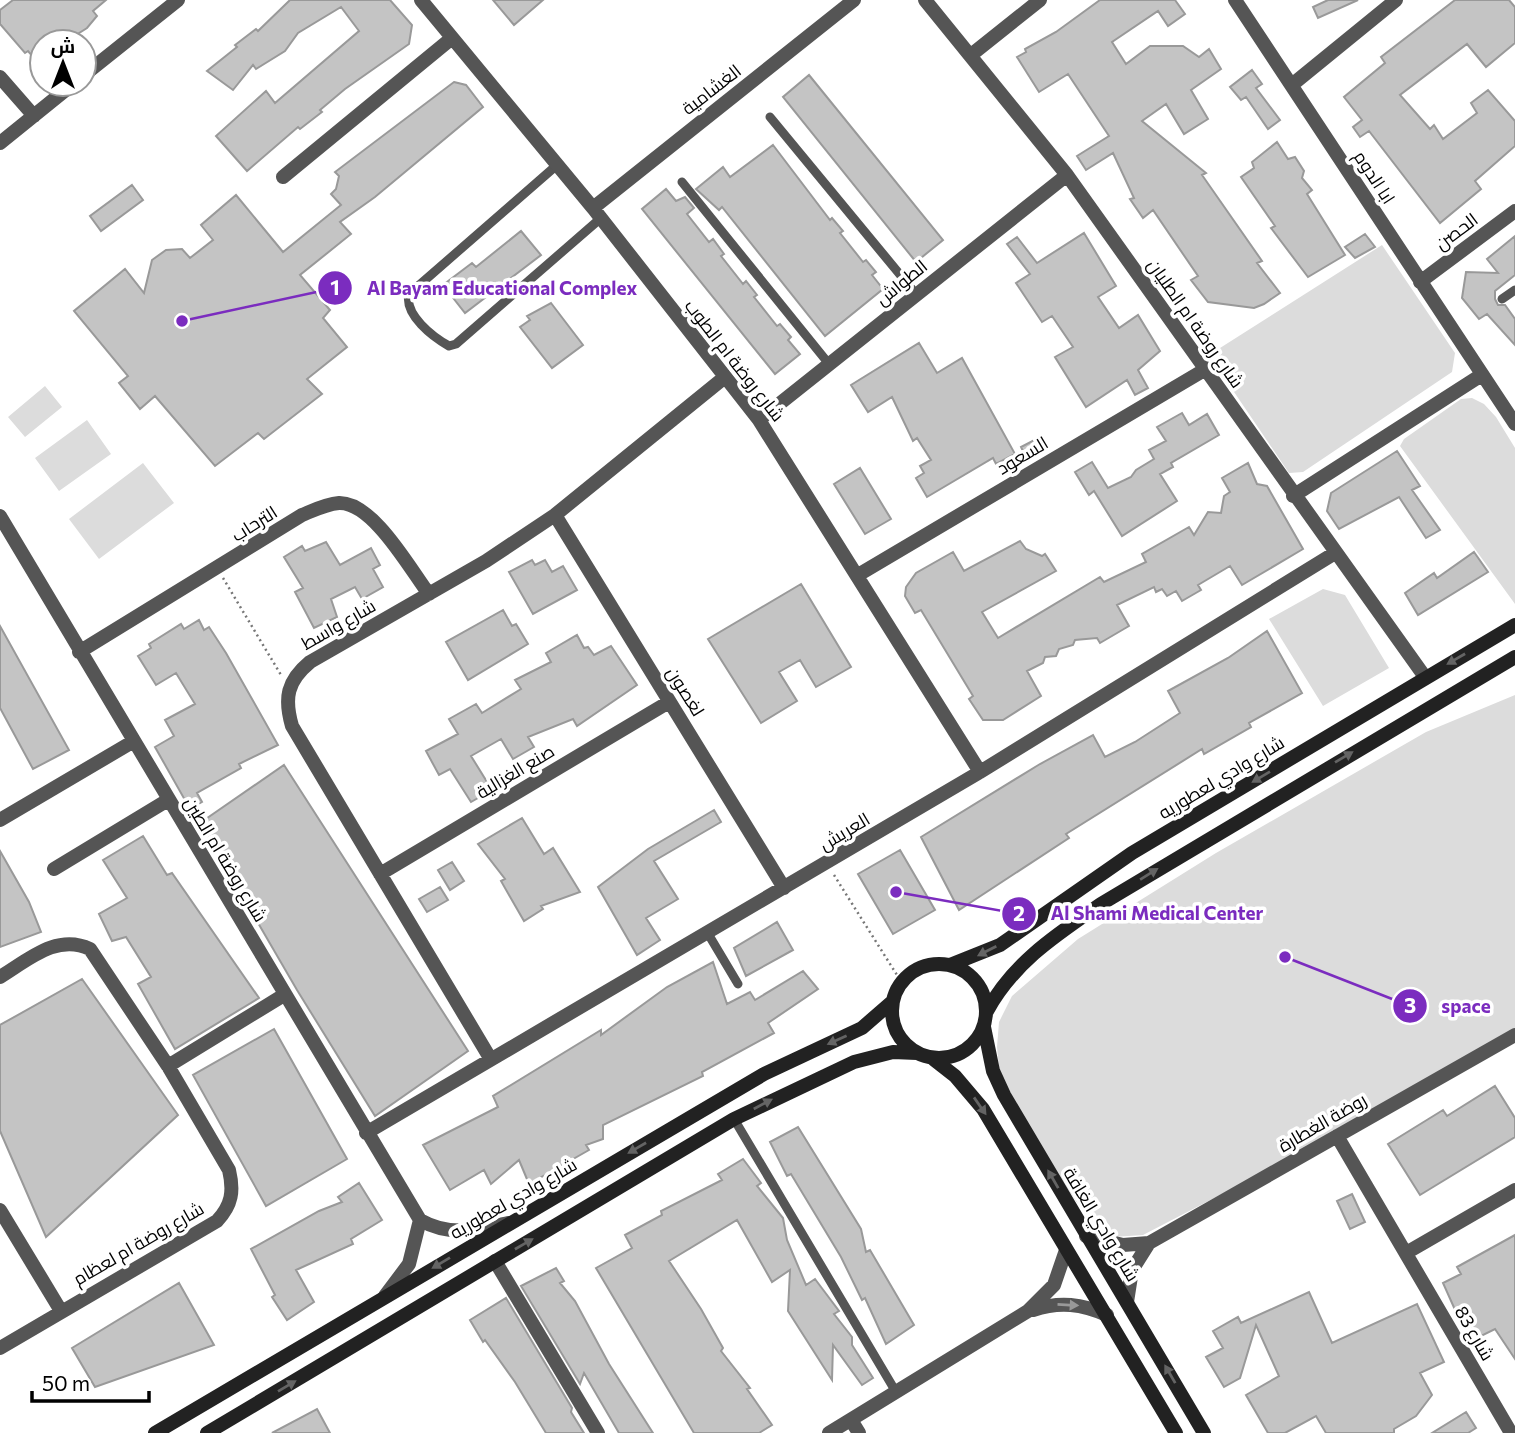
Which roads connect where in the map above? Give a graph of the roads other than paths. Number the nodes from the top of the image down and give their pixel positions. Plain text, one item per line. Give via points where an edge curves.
1 (178, 0) edge
2 (421, 0) edge
3 (854, 0) edge
4 (925, 0) edge
5 (1040, 0) edge
6 (1235, 0) edge
7 (1396, 0) edge
8 (452, 38) junction
9 (971, 55) junction
10 (98, 64) edge
11 (0, 77) edge
12 (1293, 84) junction
13 (56, 98) edge
14 (34, 116) junction
15 (770, 117) dead end
16 (0, 144) edge
17 (557, 165) junction
18 (1067, 174) junction
19 (283, 177) dead end
20 (681, 182) dead end
21 (1515, 211) edge
22 (597, 213) junction
23 (1420, 282) junction
24 (1515, 290) edge
25 (916, 295) junction
26 (1502, 299) dead end
27 (829, 364) junction
28 (1206, 369) junction
29 (1480, 376) junction
30 (725, 377) junction
31 (1510, 406) edge
32 (759, 420) junction
33 (1515, 424) edge
34 (1293, 496) junction
35 (555, 515) junction
36 (0, 516) edge
37 (1335, 553) junction
38 (858, 575) junction
39 (429, 594) junction
40 (1515, 625) edge
41 (79, 652) junction
42 (1515, 657) edge
43 (1425, 677) junction
44 (669, 702) junction
45 (134, 741) junction
46 (980, 772) junction
47 (168, 800) junction
48 (0, 820) edge
49 (54, 869) dead end
50 (380, 874) junction
51 (784, 888) junction
52 (707, 932) junction
53 (950, 965) junction
54 (0, 976) edge
55 (738, 984) dead end
56 (284, 995) junction
57 (893, 1002) junction
58 (987, 1011) junction
59 (984, 1027) junction
60 (1515, 1035) edge
61 (917, 1053) junction
62 (490, 1058) junction
63 (932, 1058) junction
64 (168, 1066) junction
65 (734, 1119) junction
66 (366, 1133) junction
67 (1337, 1136) junction
68 (1515, 1190) edge
69 (0, 1210) edge
70 (420, 1220) junction
71 (508, 1223) junction
72 (1086, 1236) junction
73 (1149, 1243) junction
74 (1066, 1250) junction
75 (1406, 1253) junction
76 (495, 1261) junction
77 (386, 1296) junction
78 (1127, 1302) junction
79 (61, 1311) junction
80 (1028, 1311) junction
81 (1107, 1315) junction
82 (0, 1348) edge
83 (897, 1392) junction
84 (851, 1420) junction
85 (155, 1433) edge
86 (208, 1433) edge
87 (598, 1433) edge
88 (829, 1433) edge
89 (859, 1433) edge
90 (1176, 1433) edge
91 (1204, 1433) edge
92 (1511, 1433) edge

1 - 10 street
2 - 8 street, شارع روضة ام الطوب
3 - 22 street, الغشامية
4 - 9 street, شارع روضة ام الطليان
5 - 9 street
6 - 12 street, ابا الدوم
7 - 12 street
8 - 17 street, شارع روضة ام الطوب
8 - 19 street
9 - 18 street, شارع روضة ام الطليان
11 - 14 street
12 - 23 street, ابا الدوم
13 - 14 street
14 - 16 street
15 - 25 lane
17 - 22 street, شارع روضة ام الطوب
17 - 22 lane via 410,295 411,309 427,329 449,346 456,344
18 - 25 street, الطواش
18 - 28 street, شارع روضة ام الطليان
20 - 27 lane
21 - 23 street, الحصن
22 - 30 street, شارع روضة ام الطوب
23 - 29 street, ابا الدوم
24 - 26 lane
25 - 27 street, الطواش
27 - 32 street, الطواش
28 - 34 street, شارع روضة ام الطليان
28 - 38 street, السعود
29 - 31 street, ابا الدوم
29 - 34 street
30 - 32 street, شارع روضة ام الطوب
30 - 35 street, شارع واسط
31 - 33 street, ابا الدوم
32 - 38 street, شارع روضة ام الطوب
34 - 37 street, شارع روضة ام الطليان
35 - 39 street, شارع واسط
35 - 44 street, لغصون
36 - 41 street, شارع روضة ام الطين
37 - 43 street, شارع روضة ام الطليان
37 - 46 street, العريش
38 - 46 street, شارع روضة ام الطوب
39 - 41 street, الترحاب via 373,519 340,503 302,515
39 - 50 street, شارع واسط via 310,662 288,686 286,706 292,726
40 -> 43 street, شارع وادي لعطوريه
41 - 45 street, شارع روضة ام الطين
58 -> 42 street via 1016,968 1101,904
43 -> 53 street, شارع وادي لعطوريه via 1132,853 1000,945
44 - 50 street, صنع الغزالية
44 - 51 street, لغصون
45 - 47 street, شارع روضة ام الطين
45 - 48 street
46 - 51 street, العريش
47 - 49 street
47 - 56 street, شارع روضة ام الطين
50 - 62 street
51 - 52 street, العريش
52 - 55 lane
52 - 62 street, العريش
53 - 57 street via 920,968 902,983
53 - 58 street via 976,981
54 - 64 street, شارع روضة ام لعظام via 51,946 78,943 90,948
56 - 64 street
56 - 66 street, شارع روضة ام الطين
57 - 61 street via 896,1031
57 -> 71 street, شارع وادي لعطوريه via 862,1028 764,1074
58 - 59 street
59 - 63 street via 964,1052
72 -> 59 street, شارع وادي الغافة via 1004,1095
60 - 67 street, روضة الغطارة
61 - 63 street
65 -> 61 street via 855,1062 893,1052
62 - 66 street, العريش
63 -> 74 street via 969,1090 983,1109
64 - 79 street, شارع روضة ام لعظام via 229,1170 232,1198 227,1211
76 -> 65 street
65 - 83 lane
66 - 70 street, شارع روضة ام الطين
67 - 73 street, روضة الغطارة
67 - 75 street, شارع 83
68 - 75 street
69 - 79 street
70 - 71 street via 434,1228 462,1232
70 - 77 street via 415,1251
71 -> 77 street, شارع وادي لعطوريه
72 - 73 street via 1124,1245
72 - 78 street, شارع وادي الغافة
73 - 78 street via 1132,1270
74 - 80 street via 1054,1285
74 - 81 street
75 - 92 street, شارع 83
86 -> 76 street
76 - 87 street
77 - 85 street, شارع وادي لعطوريه
91 -> 78 street, شارع وادي الغافة
79 - 82 street, شارع روضة ام لعظام
80 -> 81 street via 1068,1303
80 - 83 street
81 - 90 street
83 - 84 street
84 - 88 street
84 - 89 street

